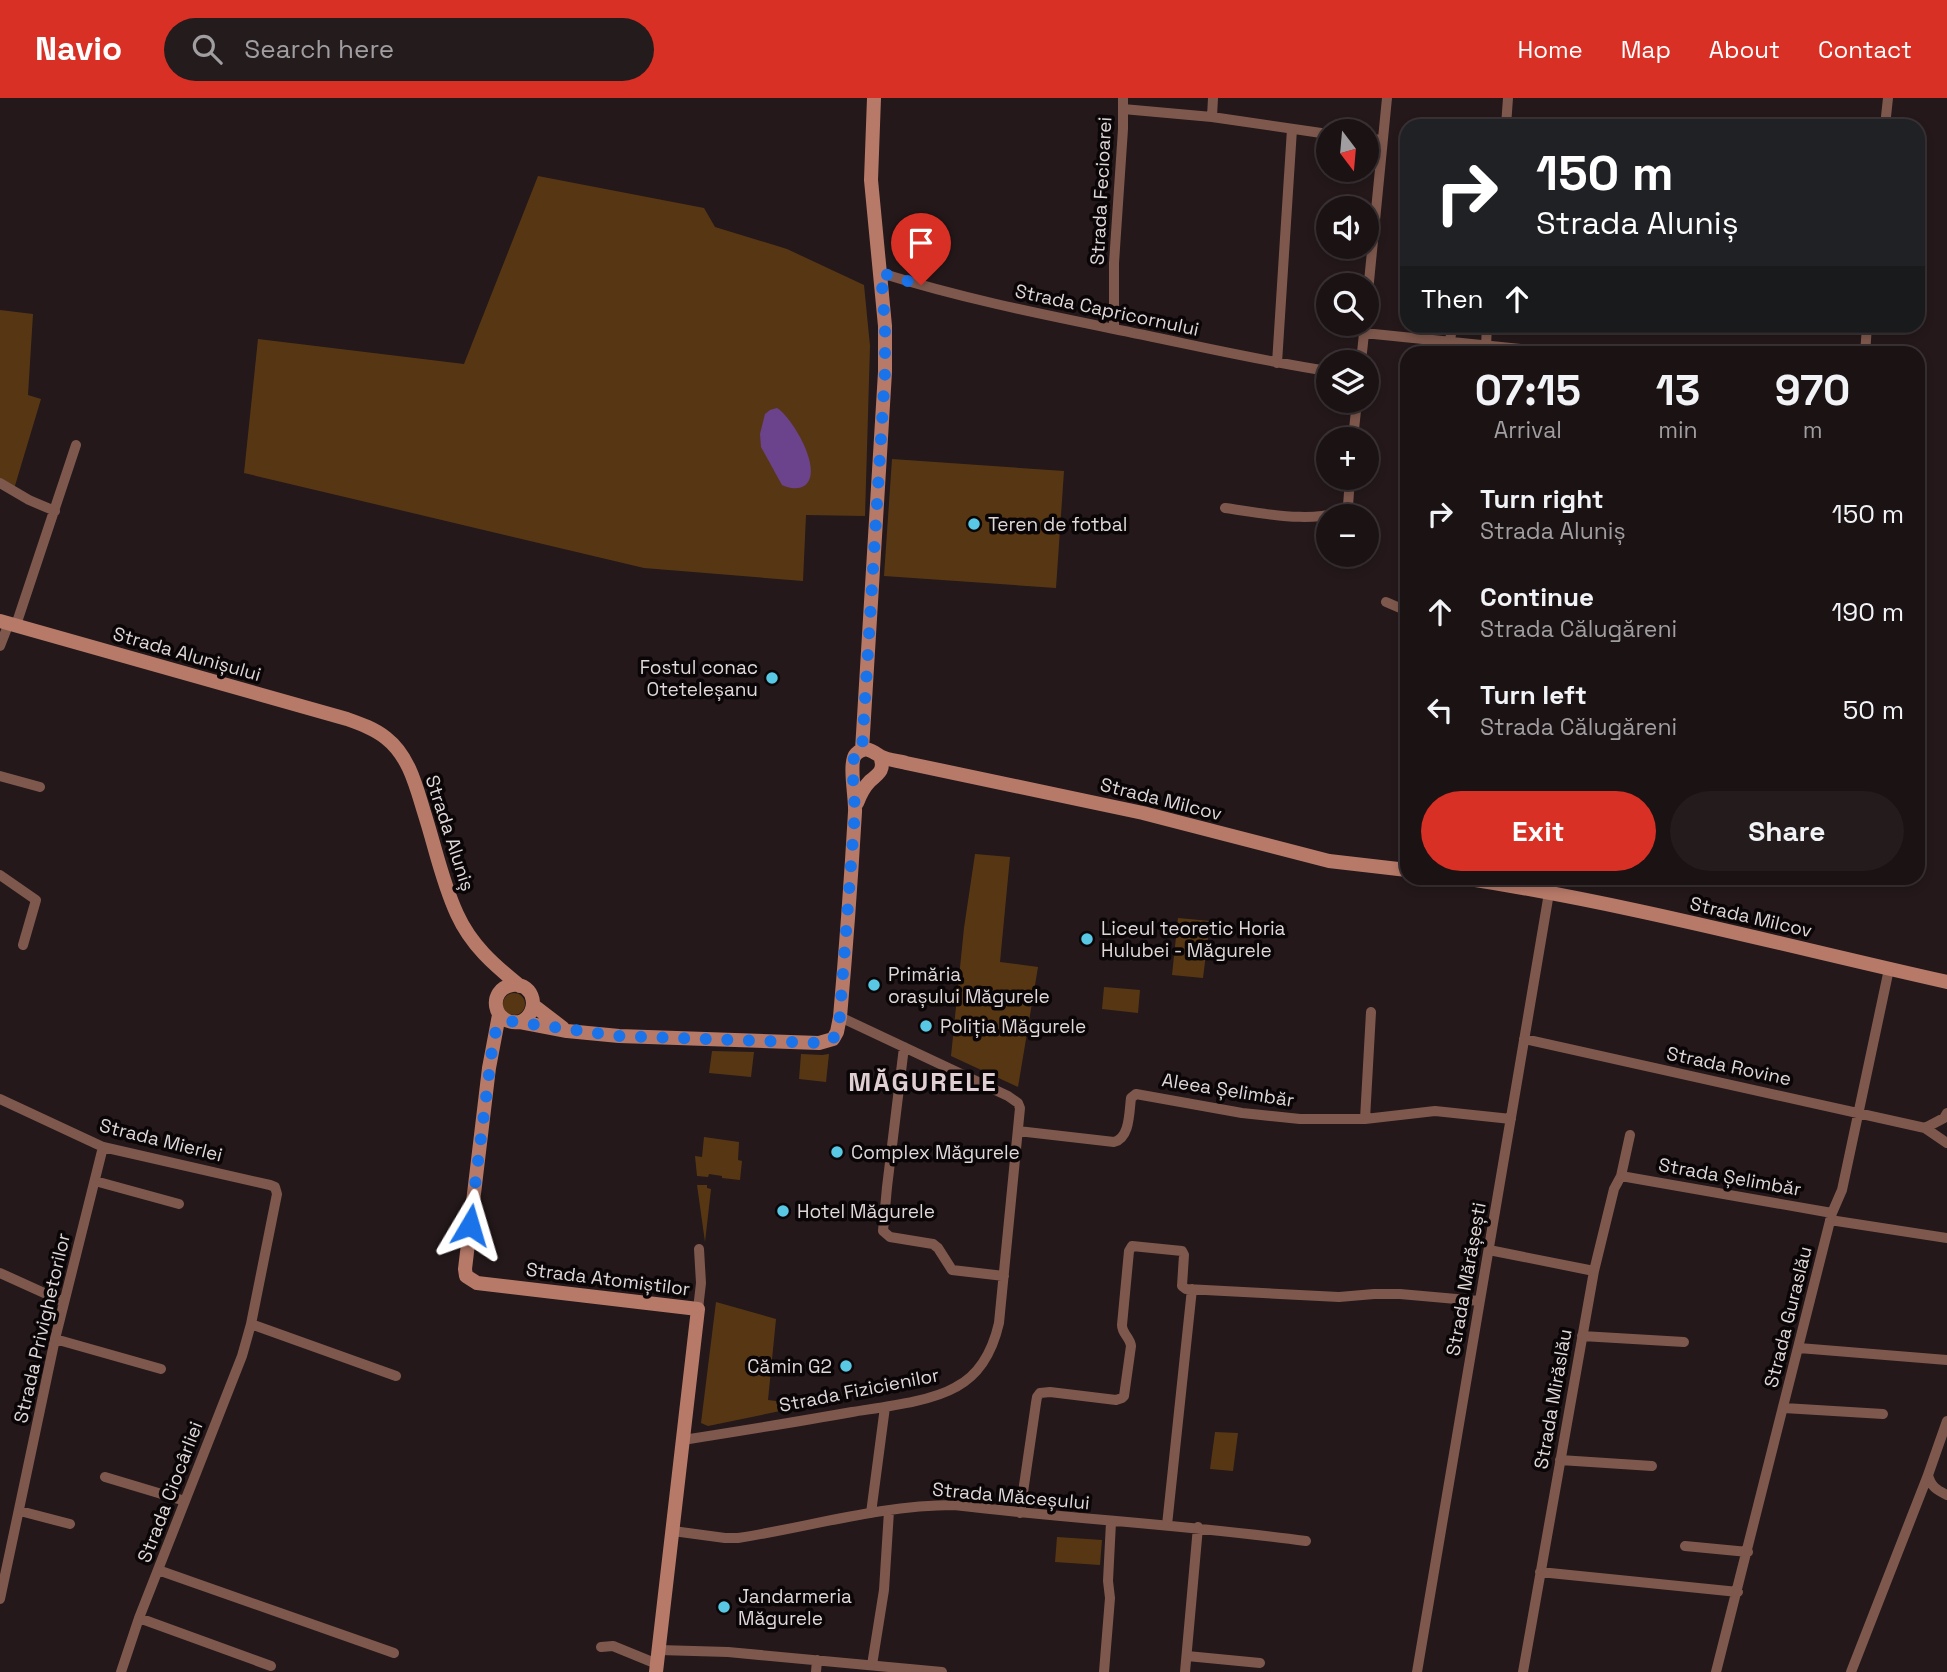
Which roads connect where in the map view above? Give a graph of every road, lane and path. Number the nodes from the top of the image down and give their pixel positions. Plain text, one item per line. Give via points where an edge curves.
1 (874, 98) edge
2 (1213, 98) edge
3 (1387, 98) edge
4 (1508, 98) edge
5 (1888, 98) edge
6 (1123, 103) edge
7 (1212, 117) junction
8 (1506, 119) edge
9 (1886, 119) edge
10 (1292, 129) junction
11 (1316, 132) edge
12 (1379, 139) edge
13 (1383, 139) junction
14 (881, 273) junction
15 (1370, 273) edge
16 (1114, 329) junction
17 (1379, 330) edge
18 (1451, 333) edge
19 (1487, 333) edge
20 (1450, 342) junction
21 (1486, 346) joint
22 (1277, 363) junction
23 (1316, 369) edge
24 (76, 445) dead end
25 (0, 483) edge
26 (1349, 490) edge
27 (1225, 508) dead end
28 (55, 511) junction
29 (1386, 602) dead end
30 (1400, 608) edge
31 (9, 623) edge
32 (0, 646) edge
33 (363, 725) joint
34 (862, 750) junction
35 (878, 769) junction
36 (853, 772) junction
37 (0, 776) edge
38 (40, 787) dead end
39 (855, 811) junction
40 (1400, 869) edge
41 (0, 875) edge
42 (1526, 885) edge
43 (1549, 893) junction
44 (23, 945) dead end
45 (492, 962) junction
46 (1889, 969) junction
47 (1947, 982) edge
48 (520, 986) junction
49 (497, 997) junction
50 (533, 1005) junction
51 (1371, 1012) dead end
52 (840, 1017) junction
53 (509, 1019) junction
54 (567, 1031) junction
55 (1524, 1039) junction
56 (904, 1047) junction
57 (0, 1100) edge
58 (1860, 1112) junction
59 (1947, 1113) edge
60 (1364, 1119) junction
61 (1511, 1119) junction
62 (1925, 1128) junction
63 (1018, 1131) junction
64 (1630, 1135) dead end
65 (1947, 1143) edge
66 (103, 1147) junction
67 (1621, 1176) junction
68 (95, 1181) junction
69 (276, 1190) joint
70 (179, 1205) dead end
71 (1831, 1216) junction
72 (1947, 1238) edge
73 (699, 1249) dead end
74 (1489, 1250) junction
75 (1594, 1271) junction
76 (0, 1273) edge
77 (1004, 1276) junction
78 (1192, 1289) junction
79 (1479, 1301) junction
80 (64, 1302) junction
81 (698, 1309) junction
82 (251, 1324) junction
83 (1582, 1336) junction
84 (55, 1339) junction
85 (1684, 1342) dead end
86 (1799, 1348) junction
87 (1947, 1360) edge
88 (161, 1369) dead end
89 (396, 1376) dead end
90 (885, 1407) junction
91 (1784, 1408) junction
92 (1883, 1414) dead end
93 (1947, 1421) edge
94 (683, 1440) junction
95 (1560, 1460) junction
96 (1652, 1466) dead end
97 (1928, 1475) junction
98 (105, 1477) dead end
99 (1947, 1495) edge
100 (185, 1501) junction
101 (20, 1511) junction
102 (889, 1511) junction
103 (871, 1513) junction
104 (1020, 1513) junction
105 (1111, 1522) junction
106 (70, 1524) dead end
107 (1167, 1525) junction
108 (1198, 1527) junction
109 (673, 1531) junction
110 (1306, 1541) dead end
111 (1685, 1546) dead end
112 (1748, 1552) junction
113 (158, 1570) junction
114 (1540, 1572) junction
115 (1738, 1592) junction
116 (0, 1599) edge
117 (139, 1618) junction
118 (601, 1647) dead end
119 (394, 1653) dead end
120 (1187, 1656) junction
121 (817, 1660) junction
122 (657, 1662) edge
123 (1260, 1663) dead end
124 (872, 1665) junction
125 (271, 1666) dead end
126 (121, 1672) edge
127 (816, 1672) edge
128 (942, 1672) edge
129 (1104, 1672) edge
130 (1185, 1672) edge
131 (1418, 1672) edge
132 (1523, 1672) edge
133 (1716, 1672) edge
134 (1851, 1672) edge

1 - 14 main road via 871,180
2 - 7 street
3 - 13 street
4 - 8 street
5 - 9 street
6 - 7 street
6 - 16 street, Strada Fecioarei
7 - 10 street
10 - 11 street
10 - 22 street
12 - 13 street
13 - 15 street
14 - 16 street, Strada Capricornului via 958,296
14 - 34 main road via 885,372
16 - 22 street, Strada Capricornului
17 - 20 street
18 - 20 street
19 - 21 street
20 - 21 street
22 - 23 street, Strada Capricornului
24 - 28 street
25 - 28 street
26 - 27 street via 1348,506 1335,515
28 - 31 street
29 - 30 street
31 - 32 street
31 - 33 main road, Strada Alunișului
33 - 45 main road, Strada Aluniș via 385,737 406,762 456,913
34 - 35 main road via 872,750
34 - 36 main road via 852,762
35 - 36 main road via 861,779
35 - 39 main road
35 - 40 main road, Strada Milcov via 906,762 1168,819 1342,864
36 - 39 main road
37 - 38 street
39 - 52 main road
41 - 44 street via 36,900
42 - 43 main road, Strada Milcov
43 - 46 main road, Strada Milcov
43 - 55 street, Strada Mărășești
45 - 48 main road, Strada Aluniș
45 - 49 main road
46 - 47 main road, Strada Milcov
46 - 58 street, Strada Guraslău
48 - 49 main road via 508,986
48 - 50 main road via 531,995
49 - 53 main road via 496,1008
50 - 53 main road via 529,1016
50 - 54 main road
51 - 60 street
52 - 54 main road via 833,1039 819,1043
52 - 56 street, Strada Fizicienilor
53 - 54 main road
53 - 81 main road, Strada Atomiștilor via 494,1034 466,1276 477,1283
55 - 58 street, Strada Rovine
55 - 61 street, Strada Mărășești
56 - 63 street, Strada Fizicienilor via 1013,1099 1020,1108
56 - 77 street via 883,1231 890,1237 933,1244 952,1270
57 - 66 street, Strada Mierlei
58 - 62 street, Strada Rovine
58 - 71 street, Strada Guraslău via 1842,1190
59 - 62 street
60 - 61 street, Aleea Șelimbăr via 1422,1111
60 - 63 street, Aleea Șelimbăr via 1273,1117 1136,1094 1119,1141
61 - 74 street, Strada Mărășești
62 - 65 street
63 - 77 street, Strada Fizicienilor
64 - 67 street, Strada Mirăslău
66 - 68 street, Strada Privighetorilor
66 - 69 street, Strada Mierlei
67 - 71 street, Strada Șelimbăr
67 - 75 street, Strada Mirăslău
68 - 70 street
68 - 80 street, Strada Privighetorilor
69 - 82 street, Strada Ciocârliei
71 - 72 street, Strada Șelimbăr
71 - 86 street, Strada Guraslău
73 - 81 street, Strada Atomiștilor
74 - 75 street
74 - 79 street, Strada Mărășești
75 - 83 street, Strada Mirăslău
76 - 80 street
77 - 90 street, Strada Fizicienilor via 996,1335 975,1373 938,1395
78 - 79 street via 1339,1297 1400,1294
78 - 104 street via 1182,1286 1182,1251 1130,1248 1122,1325 1131,1346 1124,1396 1116,1400 1040,1393
78 - 107 street
79 - 131 street, Strada Mărășești
80 - 84 street, Strada Privighetorilor
81 - 94 main road, Strada Atomiștilor
82 - 89 street
82 - 100 street, Strada Ciocârliei
83 - 85 street
83 - 95 street, Strada Mirăslău
84 - 88 street
84 - 101 street, Strada Privighetorilor
86 - 87 street
86 - 91 street, Strada Guraslău
90 - 94 street, Strada Fizicienilor
90 - 103 street
91 - 92 street
91 - 112 street, Strada Guraslău
93 - 97 street
94 - 109 main road, Strada Atomiștilor
95 - 96 street
95 - 114 street, Strada Mirăslău
97 - 99 street via 1931,1484
97 - 134 street
98 - 100 street
100 - 113 street, Strada Ciocârliei
101 - 106 street
101 - 116 street, Strada Privighetorilor
102 - 103 street, Strada Măceșului
102 - 104 street, Strada Măceșului via 954,1505
102 - 124 street via 884,1590
103 - 109 street, Strada Măceșului via 738,1538
104 - 105 street, Strada Măceșului
105 - 107 street, Strada Măceșului
105 - 129 street
107 - 108 street, Strada Măceșului
108 - 110 street, Strada Măceșului
108 - 120 street
109 - 122 main road, Strada Atomiștilor
111 - 112 street
112 - 115 street, Strada Guraslău
113 - 117 street, Strada Ciocârliei
113 - 119 street
114 - 115 street
114 - 132 street, Strada Mirăslău
115 - 133 street, Strada Guraslău
117 - 125 street
117 - 126 street, Strada Ciocârliei
118 - 122 street via 612,1646
120 - 123 street
120 - 130 street
121 - 122 street via 728,1652
121 - 124 street
121 - 127 street
124 - 128 street

